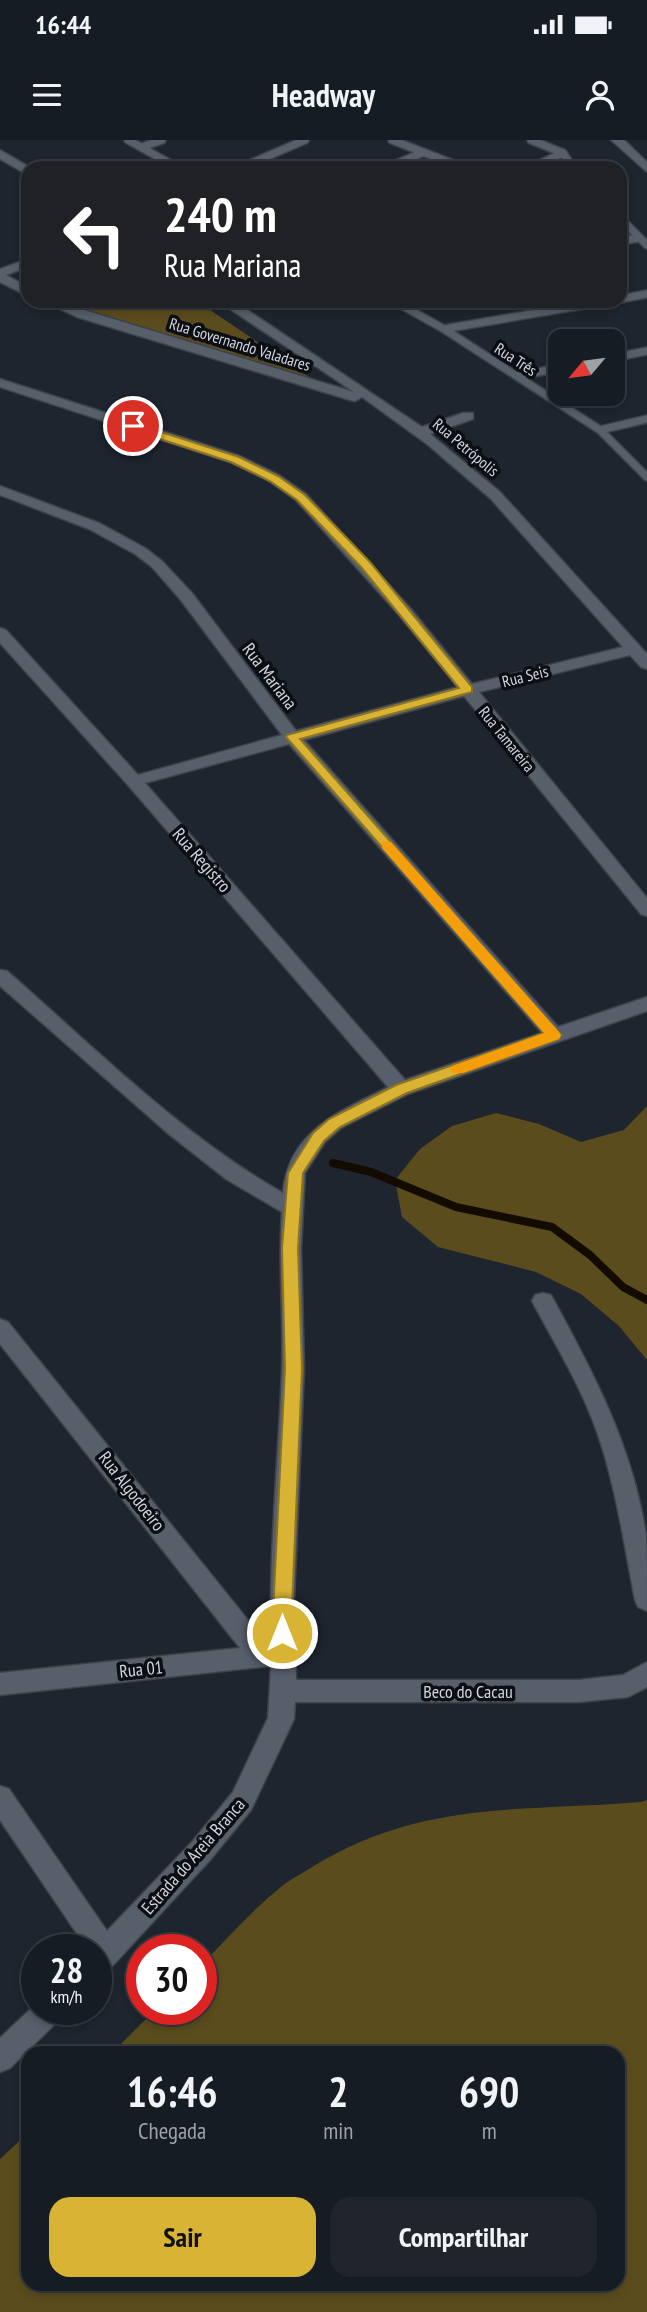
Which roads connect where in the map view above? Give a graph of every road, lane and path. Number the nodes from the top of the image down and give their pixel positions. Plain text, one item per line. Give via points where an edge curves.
1 (128, 140) edge
2 (162, 140) edge
3 (305, 140) edge
4 (392, 140) edge
5 (531, 140) edge
6 (617, 140) edge
7 (142, 148) junction
8 (0, 153) edge
9 (422, 153) junction
10 (563, 153) junction
11 (165, 161) edge
12 (256, 161) edge
13 (403, 161) edge
14 (444, 161) edge
15 (546, 161) edge
16 (568, 161) edge
17 (21, 166) edge
18 (647, 168) edge
19 (627, 225) edge
20 (639, 238) junction
21 (627, 240) edge
22 (647, 245) edge
23 (21, 266) edge
24 (0, 275) edge
25 (21, 288) edge
26 (647, 294) edge
27 (627, 298) edge
28 (69, 308) edge
29 (236, 308) edge
30 (406, 308) edge
31 (566, 308) edge
32 (444, 329) junction
33 (647, 351) edge
34 (625, 355) edge
35 (548, 370) edge
36 (516, 376) junction
37 (0, 383) edge
38 (381, 405) junction
39 (468, 416) dead end
40 (647, 419) edge
41 (600, 430) junction
42 (421, 432) junction
43 (647, 477) edge
44 (0, 490) edge
45 (0, 633) edge
46 (633, 649) junction
47 (647, 664) edge
48 (467, 690) junction
49 (292, 737) junction
50 (134, 781) junction
51 (647, 911) edge
52 (0, 976) edge
53 (647, 1004) edge
54 (554, 1035) junction
55 (401, 1089) junction
56 (292, 1208) junction
57 (543, 1301) dead end
58 (0, 1328) edge
59 (647, 1600) edge
60 (272, 1655) junction
61 (647, 1674) edge
62 (0, 1684) edge
63 (284, 1691) junction
64 (0, 1798) edge
65 (86, 1934) edge
66 (112, 1946) edge
67 (34, 2025) edge
68 (0, 2058) edge

1 - 7 lane
2 - 7 lane
3 - 12 lane
4 - 9 lane
5 - 10 lane
6 - 18 street
7 - 11 lane
8 - 17 street
9 - 13 lane
9 - 14 lane
10 - 15 lane
10 - 16 lane
19 - 20 lane
20 - 21 lane
20 - 22 lane
23 - 24 street
24 - 25 street
26 - 27 lane
28 - 38 street, Rua Governando Valadares
29 - 38 street, Rua Petrópolis
30 - 32 lane, Rua Três
31 - 32 lane
32 - 36 lane, Rua Três
33 - 34 lane
35 - 36 lane
36 - 41 lane, Rua Três
37 - 48 street, Rua Tamareira via 235,459 274,478 301,497 365,565
38 - 42 street, Rua Petrópolis
39 - 42 street
40 - 41 lane
41 - 43 lane, Rua Três
42 - 46 street, Rua Petrópolis via 495,495
44 - 49 street, Rua Mariana via 94,526 157,564
45 - 50 street, Rua Registro
46 - 47 street, Rua Petrópolis
46 - 48 street, Rua Seis
48 - 49 street, Rua Seis
48 - 51 street, Rua Tamareira
49 - 50 street, Rua Seis
49 - 54 street, Rua Mariana
50 - 55 street, Rua Registro
52 - 56 street via 223,1167
53 - 54 street, Estrada do Areia Branca
54 - 55 street, Estrada do Areia Branca
55 - 56 street, Estrada do Areia Branca via 334,1123 318,1137 295,1173
56 - 60 street, Estrada do Areia Branca via 293,1369 282,1600
57 - 59 street via 608,1431
58 - 60 street, Rua Algodoeiro
60 - 62 street, Rua 01
60 - 63 street, Estrada do Areia Branca
61 - 63 street, Beco do Cacau via 628,1686 579,1691
63 - 66 street, Estrada do Areia Branca via 276,1733 242,1801
64 - 65 street
67 - 68 street

